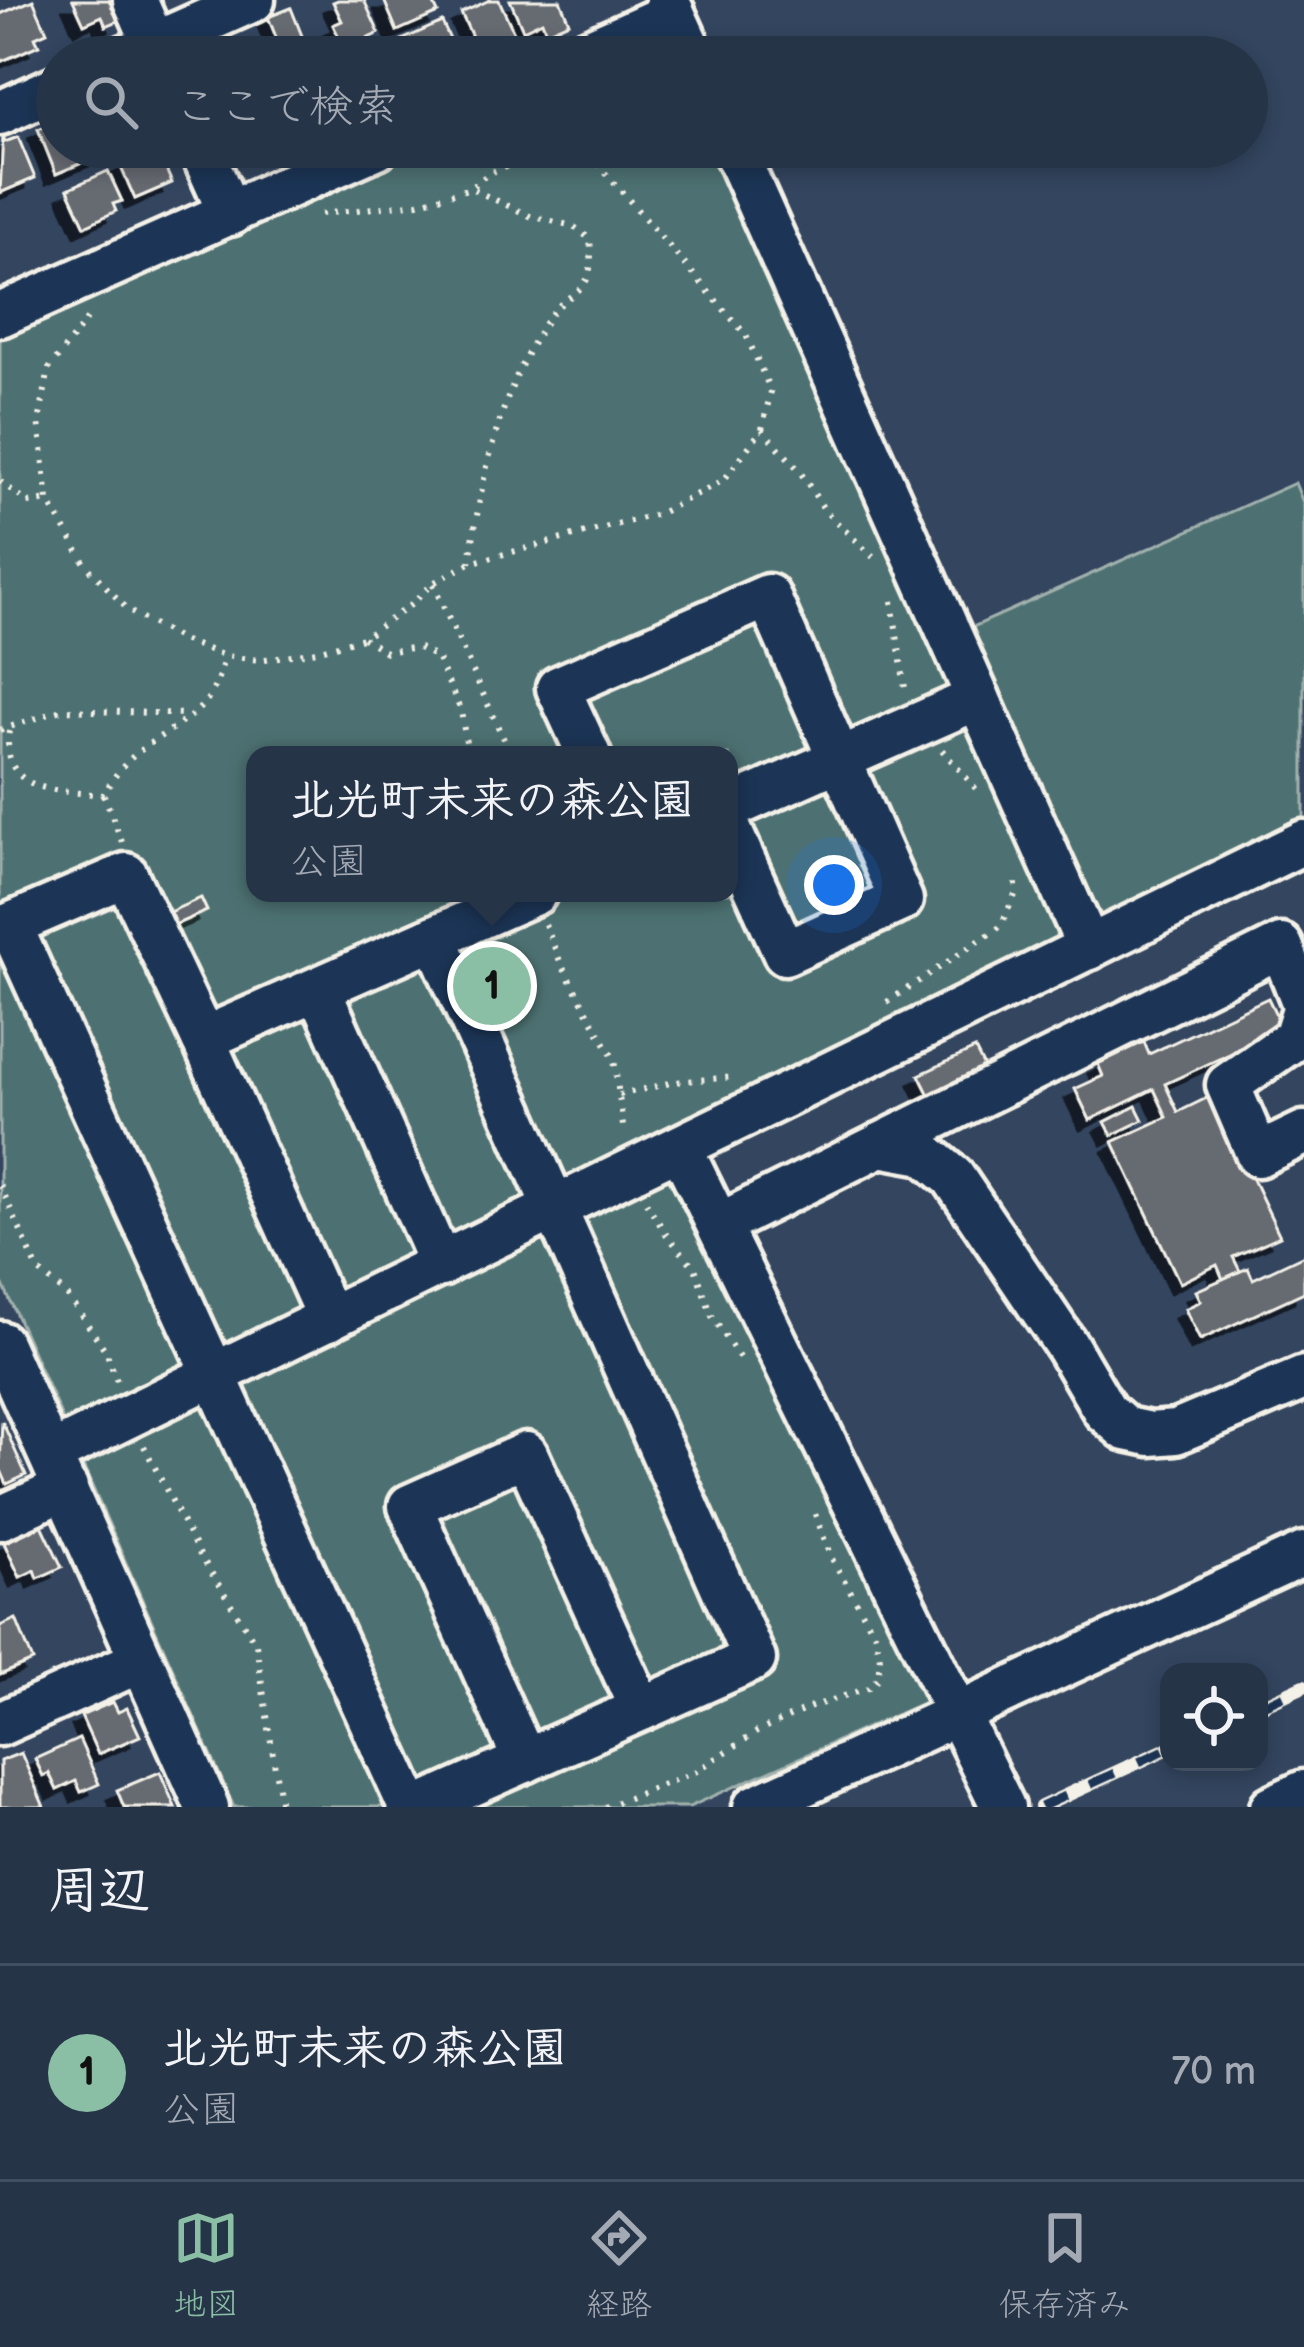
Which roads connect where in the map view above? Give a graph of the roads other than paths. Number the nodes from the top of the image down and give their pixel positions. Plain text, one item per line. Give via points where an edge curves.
1 (135, 0) edge
2 (253, 0) edge
3 (670, 6) edge
4 (142, 36) edge
5 (180, 36) edge
6 (614, 36) edge
7 (684, 36) edge
8 (36, 97) edge
9 (0, 113) edge
10 (209, 168) edge
11 (331, 168) edge
12 (742, 168) edge
13 (230, 214) junction
14 (0, 315) edge
15 (978, 698) junction
16 (585, 746) edge
17 (839, 759) junction
18 (738, 804) edge
19 (1304, 842) edge
20 (738, 847) edge
21 (516, 902) edge
22 (5, 927) edge
23 (435, 937) junction
24 (1089, 948) junction
25 (320, 988) junction
26 (1304, 1007) edge
27 (203, 1039) junction
28 (1304, 1133) edge
29 (880, 1145) junction
30 (681, 1149) junction
31 (556, 1209) junction
32 (718, 1225) junction
33 (441, 1265) junction
34 (329, 1319) junction
35 (0, 1343) edge
36 (214, 1375) junction
37 (1304, 1378) edge
38 (58, 1471) junction
39 (0, 1517) edge
40 (1304, 1554) edge
41 (140, 1661) junction
42 (641, 1709) junction
43 (958, 1714) junction
44 (0, 1724) edge
45 (525, 1761) junction
46 (1304, 1792) edge
47 (207, 1807) edge
48 (410, 1807) edge
49 (422, 1807) edge
50 (755, 1807) edge
51 (1003, 1807) edge
52 (1272, 1807) edge

1 - 4 street
2 - 5 street
3 - 6 street
3 - 7 street
8 - 9 street
10 - 13 street
11 - 13 street
12 - 15 street
13 - 14 street
15 - 17 street
15 - 24 street
16 - 17 street via 558,688 768,596
17 - 18 street
17 - 20 street via 901,900 785,952
19 - 24 street
21 - 23 street
22 - 27 street via 126,875
22 - 36 street
23 - 25 street
23 - 31 street
24 - 30 street
25 - 27 street
25 - 33 street
26 - 28 street via 1295,1038 1228,1085 1258,1155
26 - 29 street via 1281,946
27 - 34 street
29 - 32 street
29 - 37 street via 924,1153 953,1177 1105,1411 1126,1429 1176,1432
30 - 31 street
30 - 32 street
31 - 33 street
31 - 42 street via 754,1658
32 - 43 street
33 - 34 street
34 - 36 street
35 - 38 street
36 - 38 street via 130,1416
36 - 48 street
38 - 39 street
38 - 41 street
40 - 43 street
41 - 44 street
41 - 47 street
42 - 45 street
42 - 45 street via 526,1454 487,1471 410,1506
43 - 50 street
43 - 51 street
45 - 49 street
46 - 52 street

